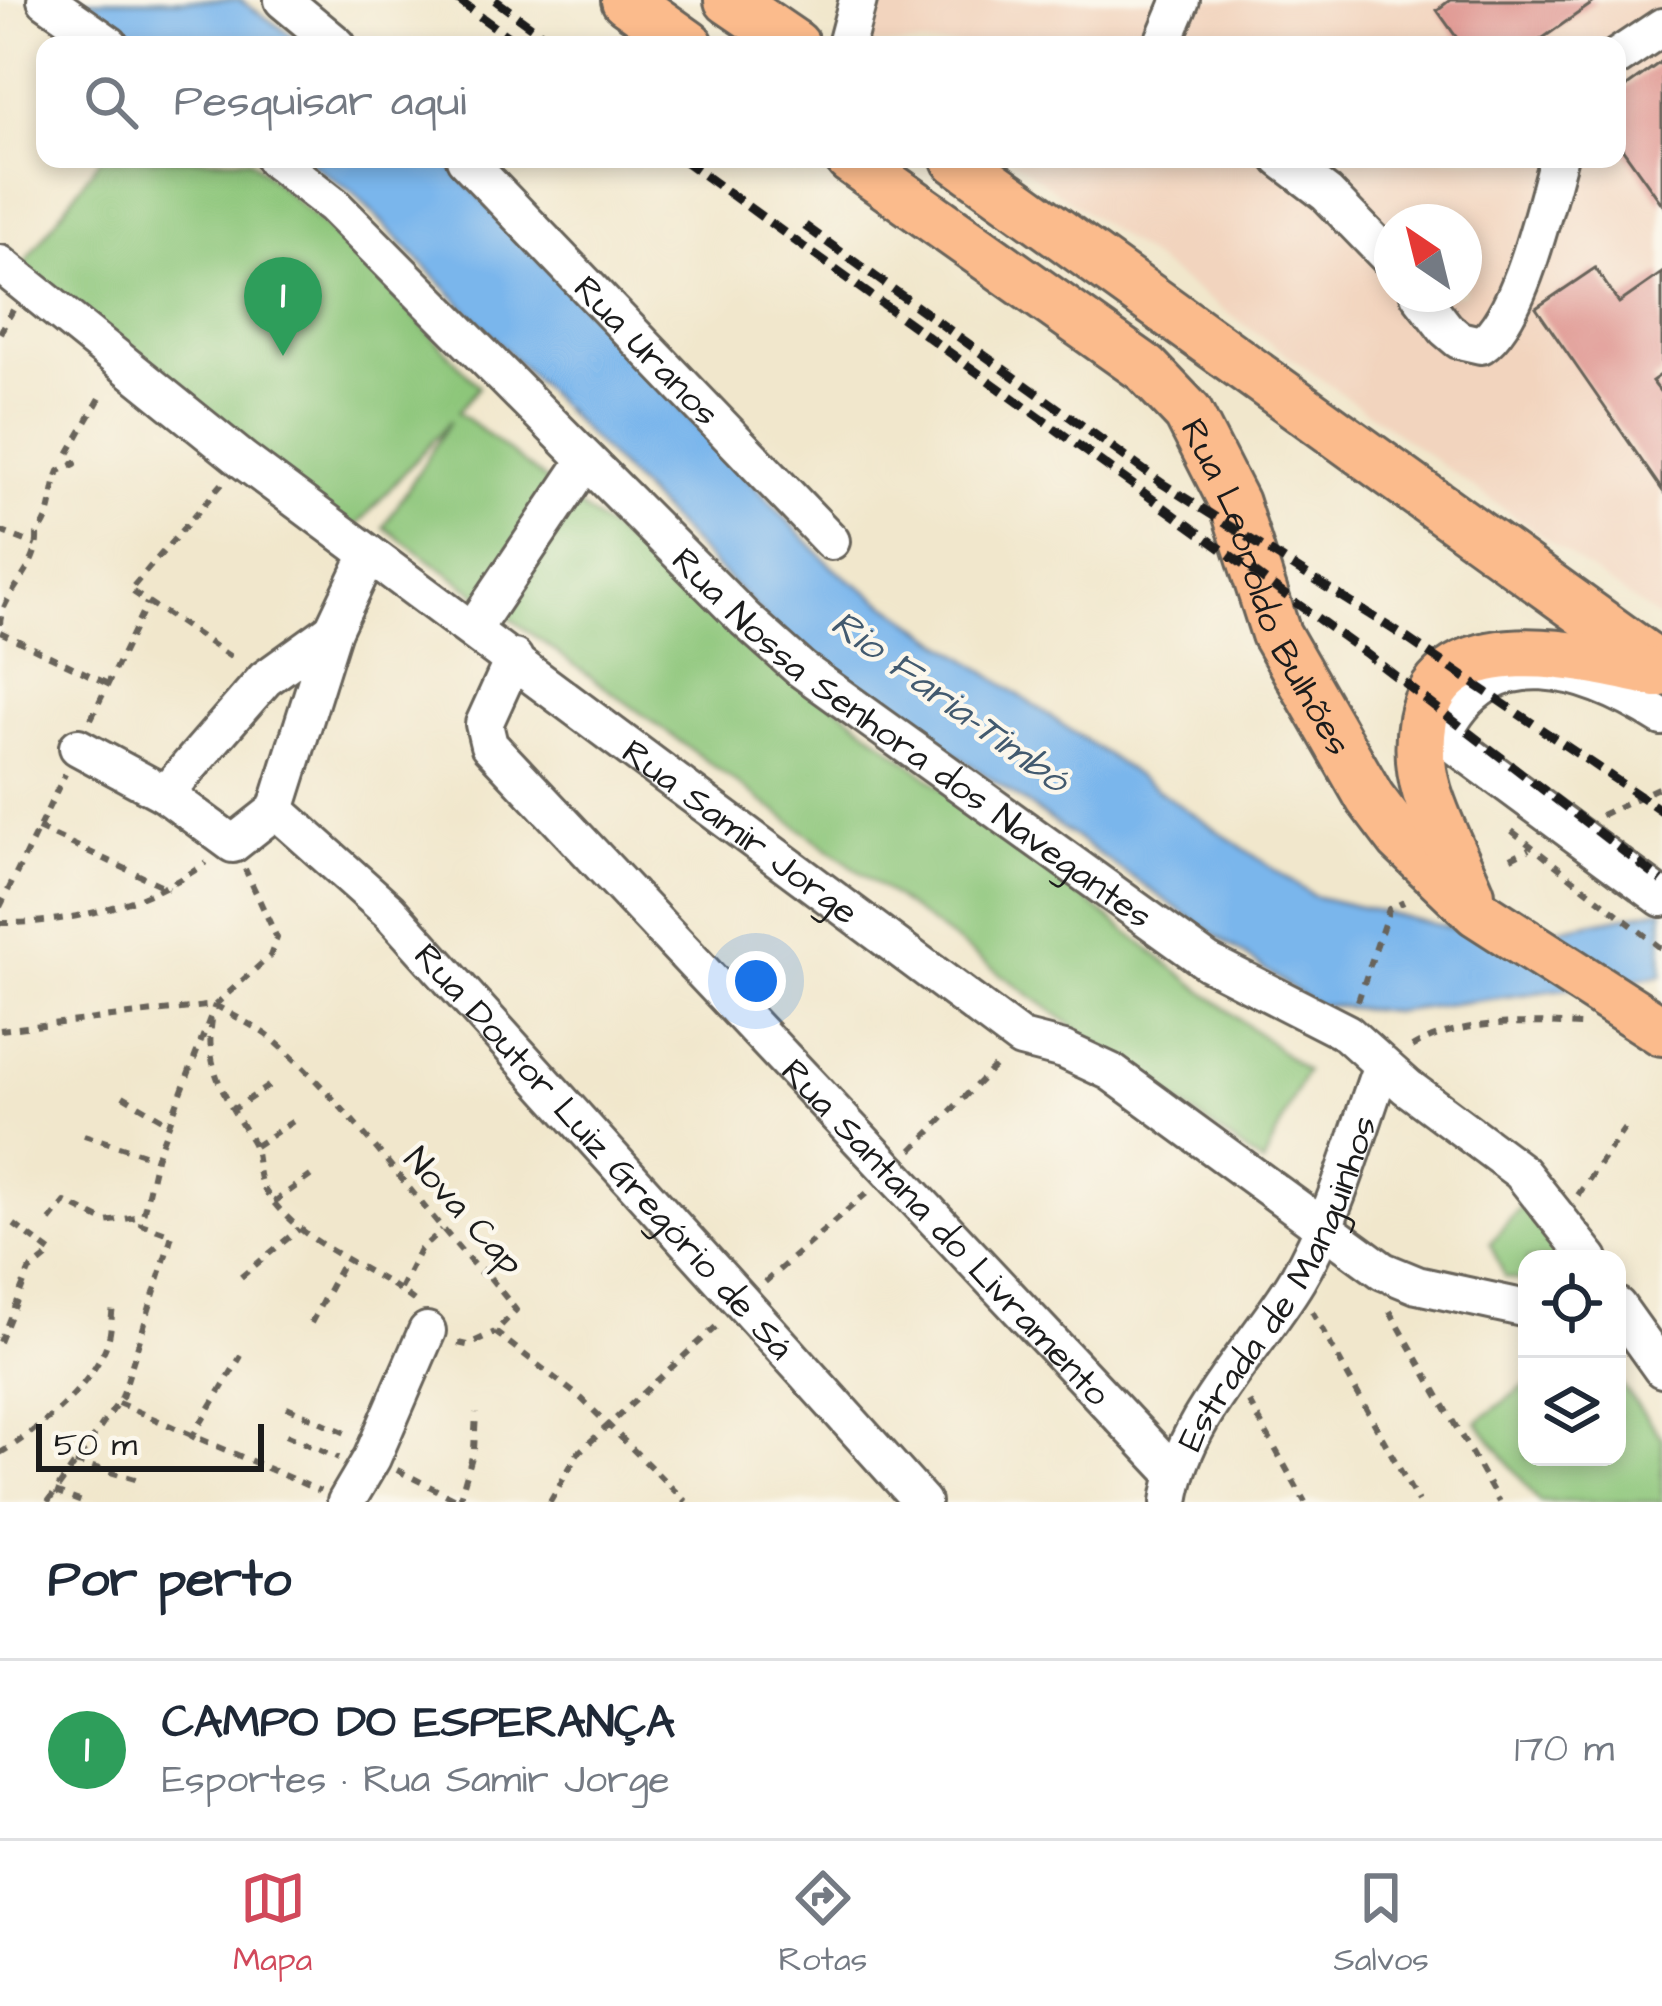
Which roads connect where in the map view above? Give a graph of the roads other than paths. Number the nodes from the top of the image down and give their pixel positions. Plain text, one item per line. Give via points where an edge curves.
1 (46, 0) edge
2 (284, 0) edge
3 (626, 0) edge
4 (729, 0) edge
5 (859, 0) edge
6 (1181, 0) edge
7 (1662, 27) edge
8 (97, 36) edge
9 (326, 36) edge
10 (676, 36) edge
11 (781, 36) edge
12 (849, 36) edge
13 (1166, 36) edge
14 (1626, 51) edge
15 (285, 168) edge
16 (474, 168) edge
17 (863, 168) edge
18 (968, 168) edge
19 (1292, 168) edge
20 (1555, 168) edge
21 (1374, 242) edge
22 (0, 264) edge
23 (1435, 312) edge
24 (586, 460) junction
25 (831, 542) dead end
26 (369, 554) junction
27 (473, 629) junction
28 (332, 630) junction
29 (514, 658) junction
30 (1662, 671) edge
31 (1662, 717) edge
32 (78, 747) dead end
33 (165, 794) junction
34 (276, 809) junction
35 (1658, 894) edge
36 (1492, 922) junction
37 (1662, 1031) edge
38 (1382, 1065) junction
39 (1322, 1230) junction
40 (1584, 1250) edge
41 (1518, 1308) edge
42 (1626, 1320) edge
43 (427, 1331) road end
44 (1662, 1369) edge
45 (1172, 1488) edge
46 (346, 1502) edge
47 (922, 1502) edge

1 - 8 street
2 - 9 street
3 - 10 main road
4 - 11 main road
5 - 12 street
6 - 13 street
7 - 14 street
15 - 24 street, Rua Nossa Senhora dos Navegantes
16 - 25 street, Rua Uranos
17 - 36 main road, Rua Leopoldo Bulhões via 1146,369 1188,413 1234,502 1265,609 1340,748 1401,838
18 - 30 main road
19 - 21 street
20 - 23 street via 1523,274 1493,337 1481,345 1459,340
22 - 26 street, Rua Samir Jorge
24 - 27 street
24 - 38 street, Rua Nossa Senhora dos Navegantes via 801,669 1208,962 1347,1033
26 - 27 street, Rua Samir Jorge
26 - 28 street
27 - 29 street, Rua Samir Jorge
28 - 33 street via 265,680
28 - 34 street
29 - 39 street, Rua Samir Jorge via 1021,1039 1111,1072
29 - 45 street, Rua Santana do Livramento via 484,724 489,745 890,1172
30 - 36 main road via 1566,653 1518,654 1463,665 1436,689 1422,726 1426,790
31 - 35 street via 1582,676 1528,672 1473,692 1443,736
32 - 33 street
33 - 34 street via 233,844
34 - 47 street, Rua Doutor Luiz Gregório de Sá via 389,911
36 - 37 main road, Rua Leopoldo Bulhões via 1602,1014
38 - 39 street, Estrada de Manguinhos
38 - 40 street, Rua Nossa Senhora dos Navegantes via 1521,1172
39 - 41 street, Rua Samir Jorge via 1417,1285
39 - 45 street, Estrada de Manguinhos via 1232,1372
42 - 44 street
43 - 46 street

